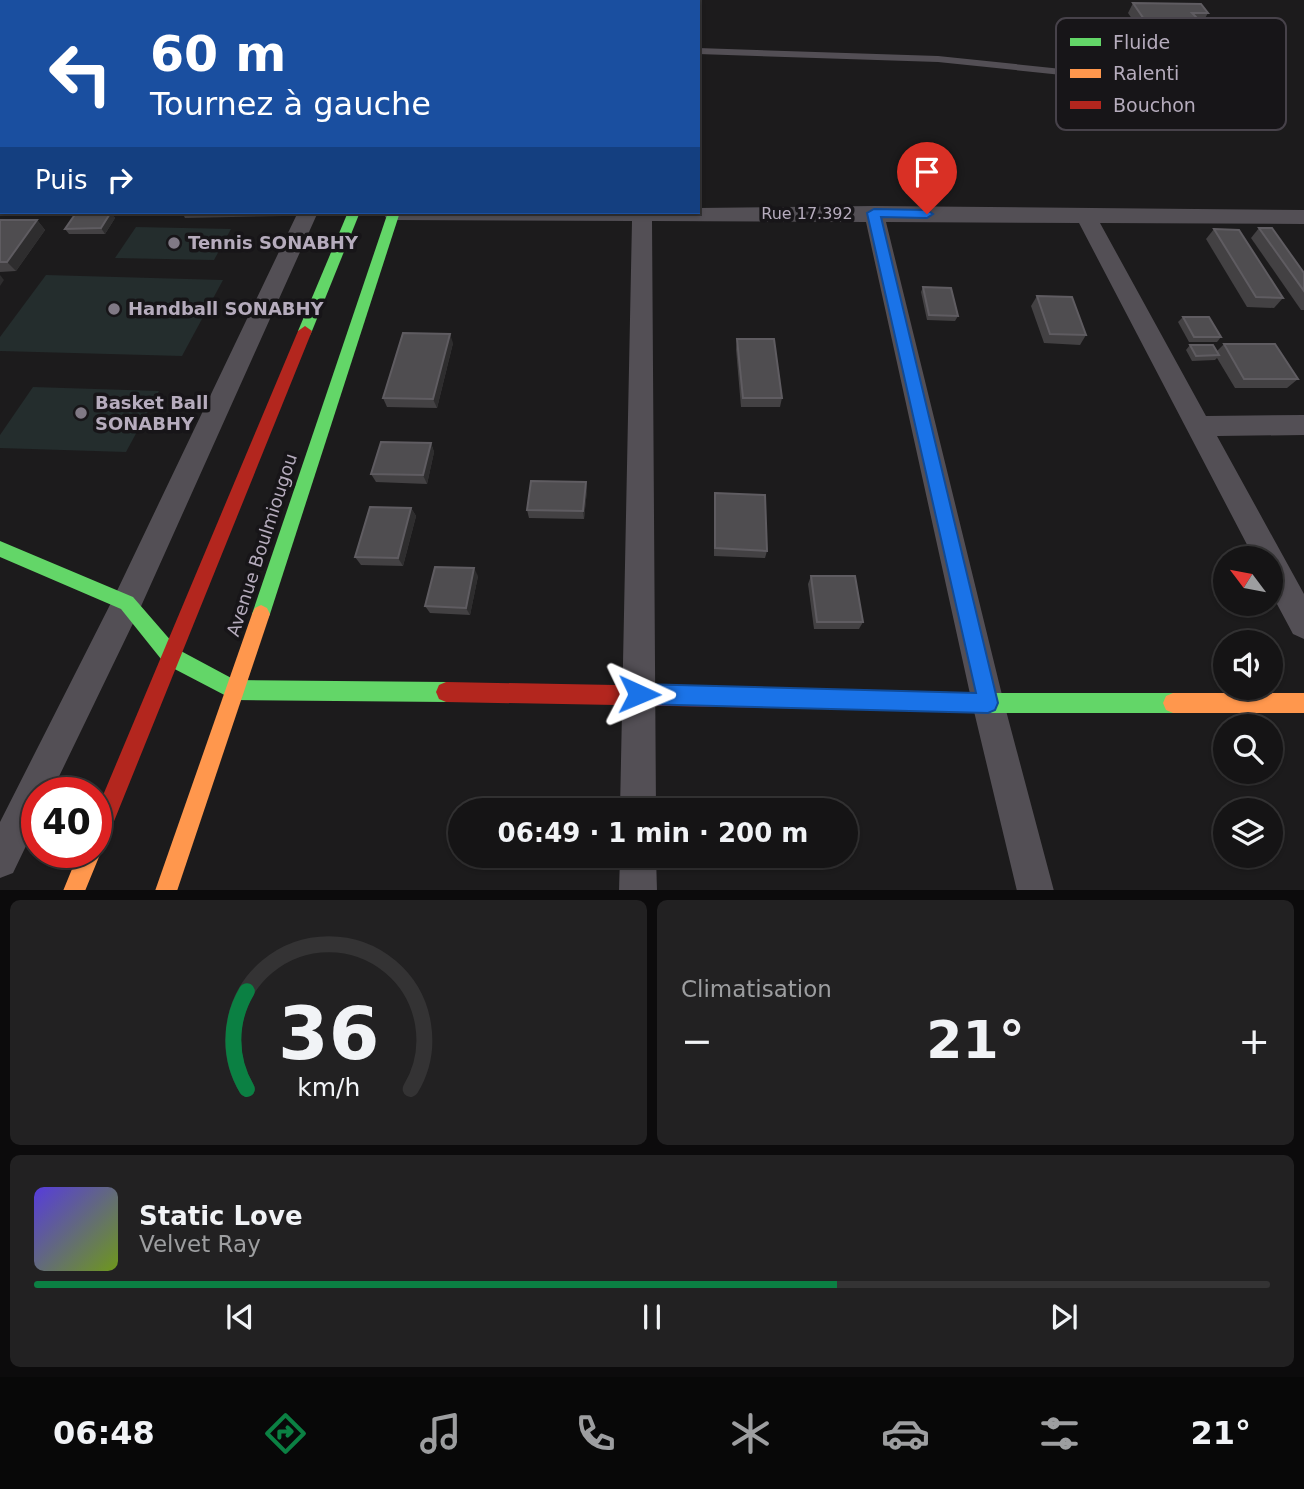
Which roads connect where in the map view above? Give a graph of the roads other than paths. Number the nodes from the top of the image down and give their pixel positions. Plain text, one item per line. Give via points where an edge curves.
1 (700, 51) edge
2 (1056, 71) edge
3 (700, 212) edge
4 (874, 213) junction
5 (307, 214) edge
6 (353, 214) edge
7 (394, 214) edge
8 (642, 214) edge
9 (1086, 216) junction
10 (1304, 217) edge
11 (1304, 425) edge
12 (1198, 426) junction
13 (1262, 546) edge
14 (0, 549) edge
15 (1283, 584) edge
16 (127, 603) junction
17 (1304, 624) edge
18 (172, 657) junction
19 (234, 690) junction
20 (639, 694) junction
21 (988, 703) junction
22 (1304, 703) edge
23 (638, 798) edge
24 (112, 800) edge
25 (0, 860) edge
26 (83, 868) edge
27 (638, 868) edge
28 (74, 890) edge
29 (166, 890) edge
30 (638, 890) edge
31 (1036, 890) edge

1 - 2 lane via 938,59
3 - 4 street, Rue 17.392
4 - 9 street, Rue 17.392
4 - 21 street
5 - 16 street
6 - 18 main road, Avenue Boulmiougou
7 - 19 main road, Avenue Boulmiougou
8 - 20 street
9 - 10 street, Rue 17.392
9 - 12 street
11 - 12 street
12 - 13 street
14 - 16 main road
15 - 17 street
16 - 18 main road
16 - 25 street
18 - 19 main road
18 - 24 main road, Avenue Boulmiougou
19 - 20 main road
19 - 29 main road, Avenue Boulmiougou
20 - 21 main road
20 - 23 street
21 - 22 main road
21 - 31 street
26 - 28 main road
27 - 30 street

